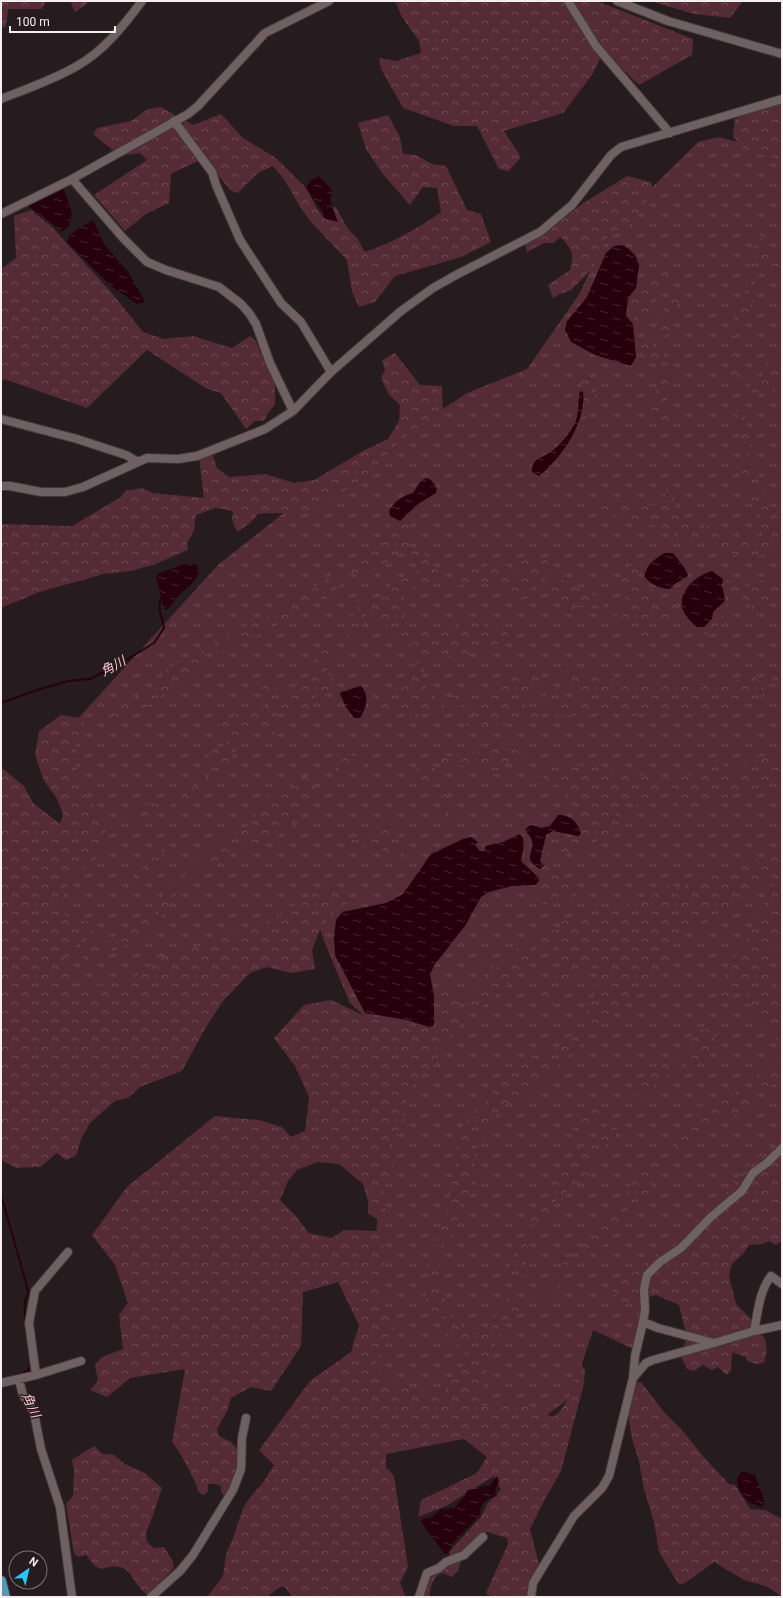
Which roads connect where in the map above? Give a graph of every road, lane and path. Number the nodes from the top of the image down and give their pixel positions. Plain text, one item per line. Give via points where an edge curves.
1 (142, 1) edge
2 (329, 1) edge
3 (568, 1) edge
4 (617, 1) edge
5 (782, 54) edge
6 (1, 99) edge
7 (782, 99) edge
8 (174, 122) junction
9 (670, 133) junction
10 (72, 178) junction
11 (1, 214) edge
12 (331, 372) junction
13 (293, 410) junction
14 (1, 419) edge
15 (138, 462) junction
16 (1, 486) edge
17 (782, 1148) edge
18 (68, 1252) dead end
19 (782, 1284) edge
20 (643, 1322) junction
21 (782, 1326) edge
22 (754, 1331) junction
23 (714, 1343) junction
24 (81, 1361) dead end
25 (36, 1375) junction
26 (632, 1378) junction
27 (19, 1380) junction
28 (1, 1383) edge
29 (246, 1418) dead end
30 (483, 1537) dead end
31 (1, 1581) edge
32 (5, 1597) edge
33 (72, 1597) edge
34 (151, 1597) edge
35 (418, 1597) edge
36 (531, 1597) edge

1 - 6 street via 120,30 89,58 66,72
2 - 8 street via 265,33 198,106
3 - 9 street via 596,46
4 - 5 street via 668,21
7 - 9 street
8 - 10 street
8 - 12 street via 212,172 240,240 281,303 301,322
9 - 12 street via 622,147 611,154 572,205 540,232 433,288 401,311
10 - 11 street
10 - 13 street via 122,238 147,262 219,287 241,304 256,324 270,363
12 - 13 street
13 - 15 street via 265,429 197,456 178,459 154,458
14 - 15 street via 126,455
15 - 16 street via 83,487 65,492 41,492
17 - 20 street via 753,1173 742,1191 718,1210 681,1248 660,1262 647,1275
18 - 25 street via 35,1291 29,1323
19 - 22 street via 771,1276 766,1283
20 - 23 street
20 - 26 street
21 - 22 street
22 - 23 street
23 - 26 street via 653,1360 646,1363
24 - 25 street
25 - 27 street
26 - 36 street via 607,1480 574,1516 533,1583
27 - 28 street
27 - 33 street via 23,1395 34,1413 41,1449 60,1507
29 - 34 street via 242,1438 241,1469 233,1490 193,1555 180,1571
30 - 35 street via 464,1555 427,1573
31 - 32 main road

